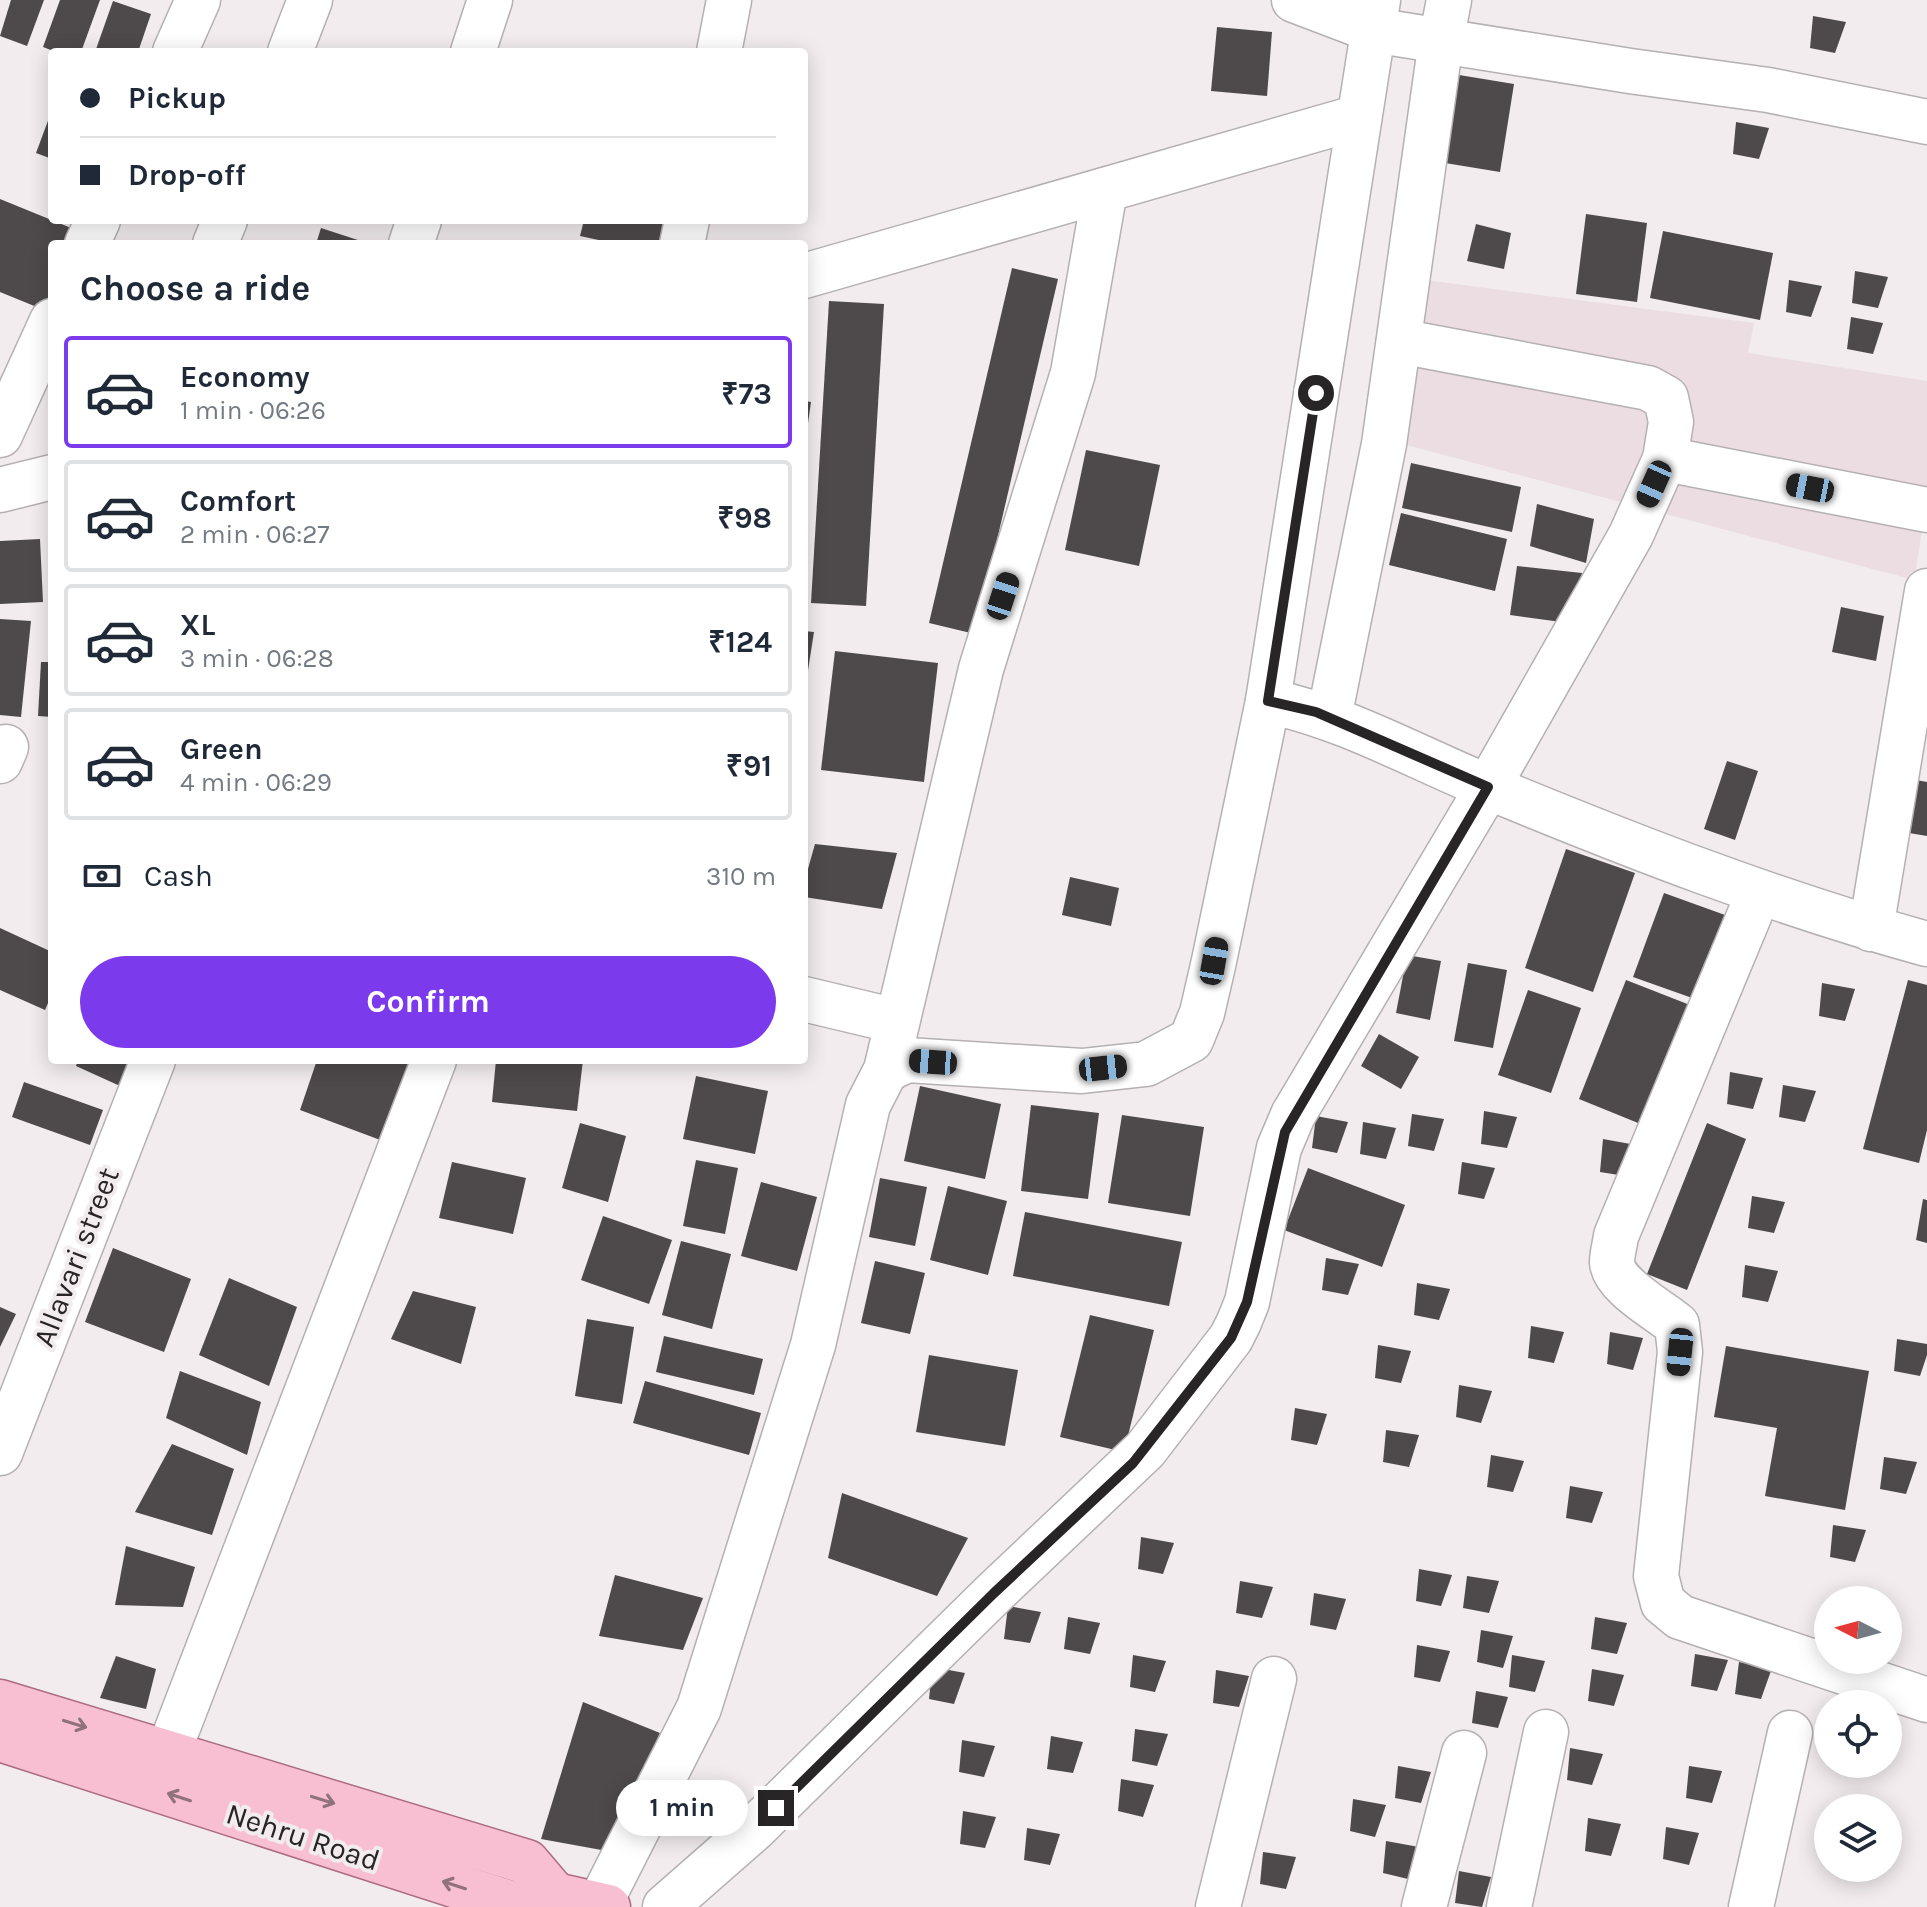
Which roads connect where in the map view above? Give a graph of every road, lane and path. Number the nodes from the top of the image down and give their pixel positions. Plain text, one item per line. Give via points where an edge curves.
1 (310, 0) edge
2 (490, 0) edge
3 (727, 0) edge
4 (1294, 0) edge
5 (195, 1) edge
6 (1411, 24) edge
7 (177, 48) edge
8 (292, 48) edge
9 (474, 48) edge
10 (720, 48) edge
11 (1359, 117) junction
12 (1927, 122) edge
13 (1105, 190) junction
14 (808, 275) edge
15 (48, 330) edge
16 (1399, 341) junction
17 (0, 435) edge
18 (1665, 459) junction
19 (48, 478) edge
20 (0, 490) edge
21 (1927, 510) edge
22 (1927, 591) edge
23 (1300, 709) junction
24 (1488, 787) junction
25 (1759, 892) junction
26 (1871, 929) junction
27 (1927, 944) edge
28 (808, 1000) edge
29 (896, 1021) junction
30 (151, 1064) edge
31 (432, 1064) edge
32 (886, 1070) junction
33 (0, 1453) edge
34 (1274, 1679) dead end
35 (1927, 1700) edge
36 (0, 1702) edge
37 (1546, 1732) dead end
38 (1790, 1733) dead end
39 (0, 1739) edge
40 (168, 1753) junction
41 (1464, 1753) dead end
42 (555, 1895) junction
43 (603, 1906) edge
44 (665, 1907) edge
45 (1218, 1907) edge
46 (1424, 1907) edge
47 (1509, 1907) edge
48 (1751, 1907) edge

1 - 8 street
2 - 9 street
3 - 10 street
4 - 6 street
5 - 7 street
6 - 11 street
6 - 12 street
6 - 16 street
11 - 13 street
11 - 23 street
13 - 14 street
13 - 29 street via 1073,373 981,669
15 - 17 street
16 - 18 street via 1648,388 1666,398 1671,422
16 - 23 street via 1384,444
18 - 21 street
18 - 24 street via 1631,535
19 - 20 street
22 - 26 street
23 - 24 street
23 - 32 street via 1191,1040 1146,1064 1082,1071 907,1060
24 - 25 street
24 - 44 street via 1285,1132 1247,1302 1231,1338 1133,1463 754,1829
25 - 26 street
25 - 35 street via 1616,1236 1612,1265 1623,1287 1677,1325 1680,1352 1656,1576 1663,1603 1680,1617
26 - 27 street
28 - 29 street
29 - 32 street
30 - 33 street, Allavari street
31 - 40 street
32 - 43 street via 868,1105 813,1345 699,1708
34 - 45 street
36 -> 40 main road
37 - 47 street
38 - 48 street
42 -> 39 main road, Nehru Road via 519,1906
40 -> 42 main road via 527,1862
41 - 46 street
42 - 43 main road, Nehru Road

